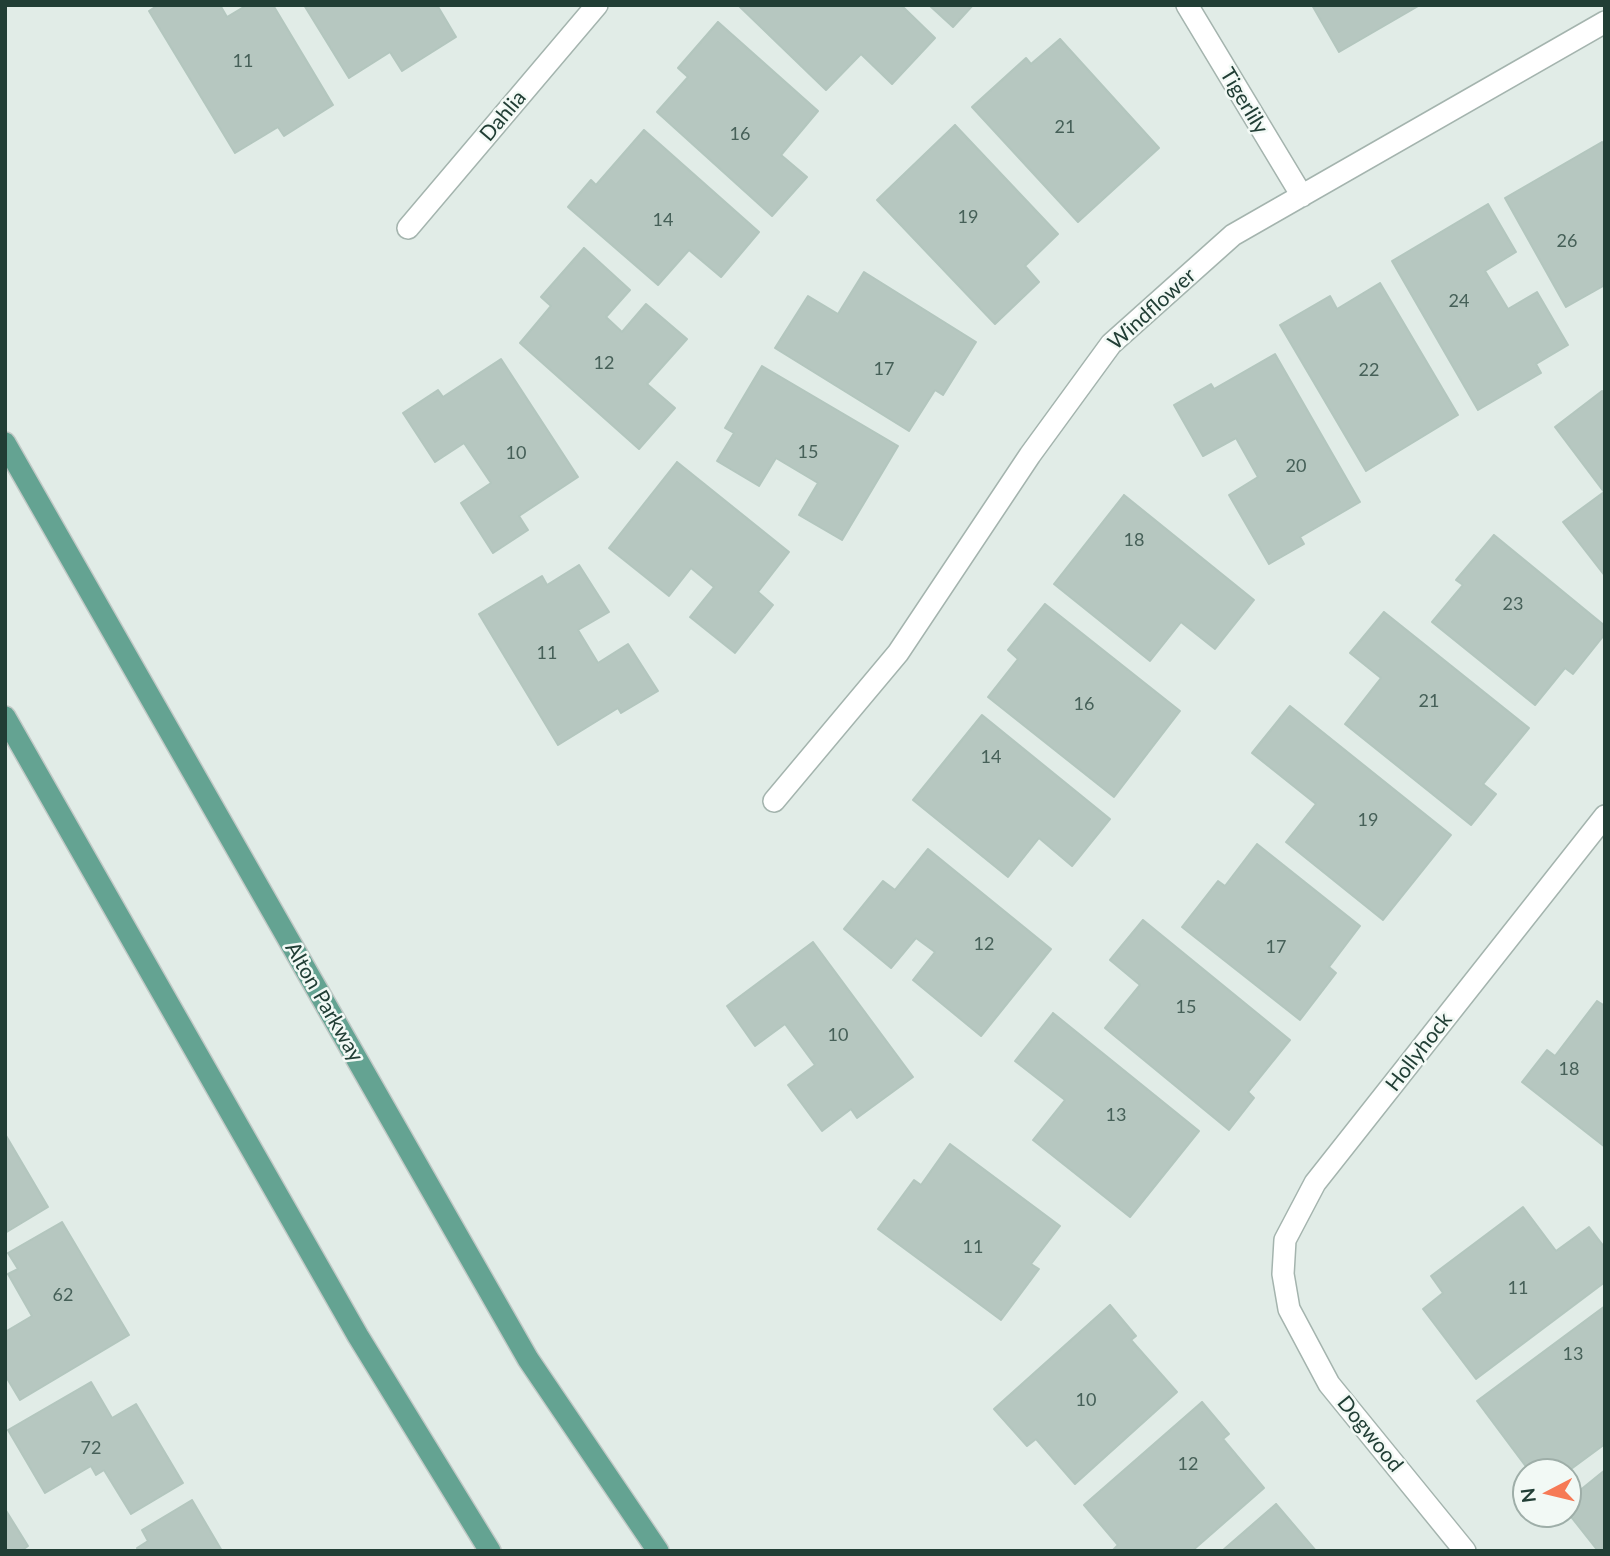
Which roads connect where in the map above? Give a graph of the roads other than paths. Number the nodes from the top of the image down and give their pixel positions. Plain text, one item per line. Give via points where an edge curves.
1 (597, 5) edge
2 (1187, 5) edge
3 (1605, 22) edge
4 (1302, 196) junction
5 (408, 228) dead end
6 (5, 443) edge
7 (5, 717) edge
8 (774, 801) dead end
9 (1605, 816) edge
10 (1289, 1309) joint
11 (490, 1551) edge
12 (659, 1551) edge
13 (1465, 1551) edge

1 - 5 street, Dahlia
2 - 4 street, Tigerlily
3 - 4 street, Windflower
4 - 8 street, Windflower via 1233,236 1111,344 1030,454 898,653
6 - 12 main road, Alton Parkway via 528,1359
7 - 11 main road via 358,1336
9 - 10 street, Hollyhock via 1315,1183 1285,1240 1283,1274
10 - 13 street, Dogwood via 1329,1384

